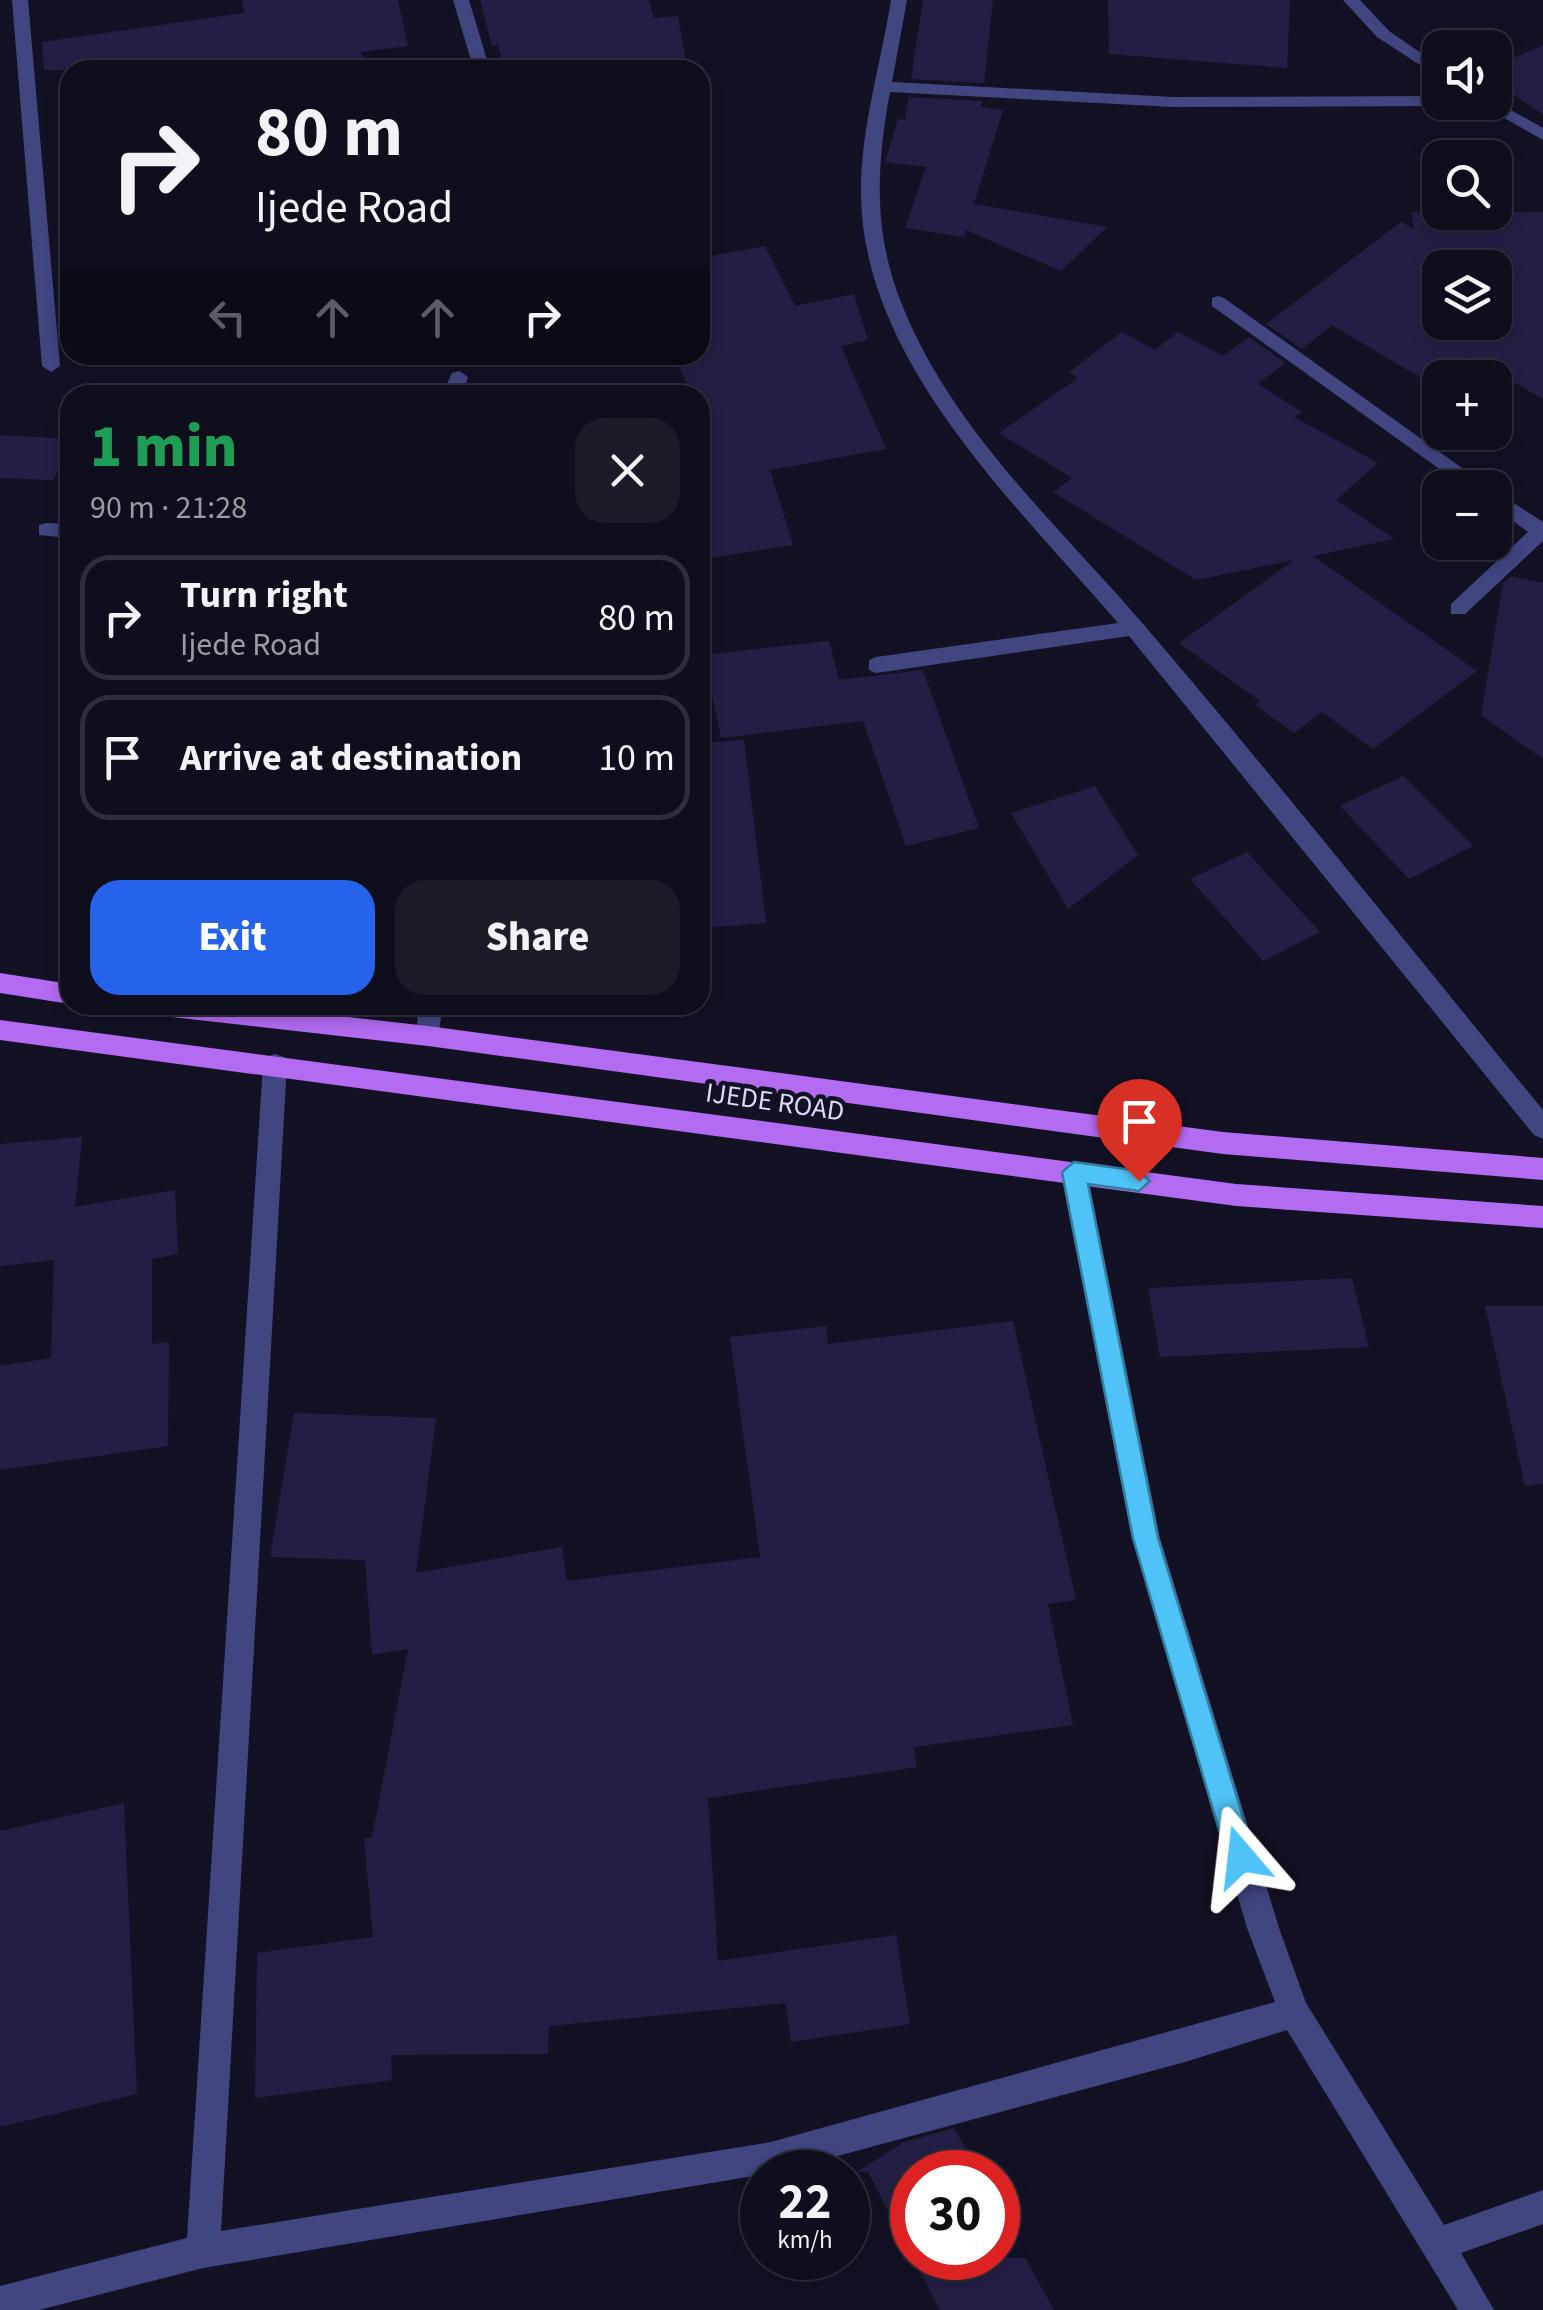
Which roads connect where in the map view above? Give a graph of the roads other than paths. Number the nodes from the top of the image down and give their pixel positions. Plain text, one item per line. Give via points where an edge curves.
1 (20, 0) edge
2 (461, 0) edge
3 (900, 0) edge
4 (1351, 0) edge
5 (479, 60) edge
6 (1422, 61) edge
7 (884, 87) junction
8 (1422, 102) edge
9 (1512, 118) edge
10 (1543, 136) edge
11 (1218, 302) dead end
12 (51, 366) dead end
13 (1455, 470) edge
14 (1512, 510) edge
15 (46, 530) dead end
16 (1542, 530) edge
17 (60, 531) edge
18 (1458, 609) dead end
19 (1134, 628) junction
20 (876, 665) dead end
21 (0, 983) edge
22 (60, 992) edge
23 (242, 1015) edge
24 (430, 1015) edge
25 (0, 1030) edge
26 (428, 1036) junction
27 (276, 1064) junction
28 (1543, 1128) edge
29 (1543, 1169) edge
30 (1074, 1172) junction
31 (1543, 1216) edge
32 (1294, 2012) junction
33 (1543, 2207) edge
34 (1435, 2245) junction
35 (203, 2251) junction
36 (0, 2303) edge
37 (1478, 2310) edge

1 - 12 street
2 - 5 street
3 - 7 street
4 - 6 street via 1383,34
7 - 8 street via 1173,102
7 - 19 street via 868,174 870,218 906,337 1029,511
9 - 10 street
11 - 13 street
14 - 16 street
15 - 17 street
16 - 18 street
19 - 20 street
19 - 28 street
21 - 22 main road
23 - 26 main road, IJEDE ROAD
24 - 26 street
25 - 27 main road, IJEDE ROAD
26 - 29 main road, IJEDE ROAD via 1224,1143
27 - 30 main road, IJEDE ROAD
27 - 35 street
30 - 31 main road, IJEDE ROAD via 1236,1195
30 - 32 street via 1146,1538 1262,1928
32 - 34 street
32 - 35 street via 771,2158
33 - 34 street
34 - 37 street
35 - 36 street

